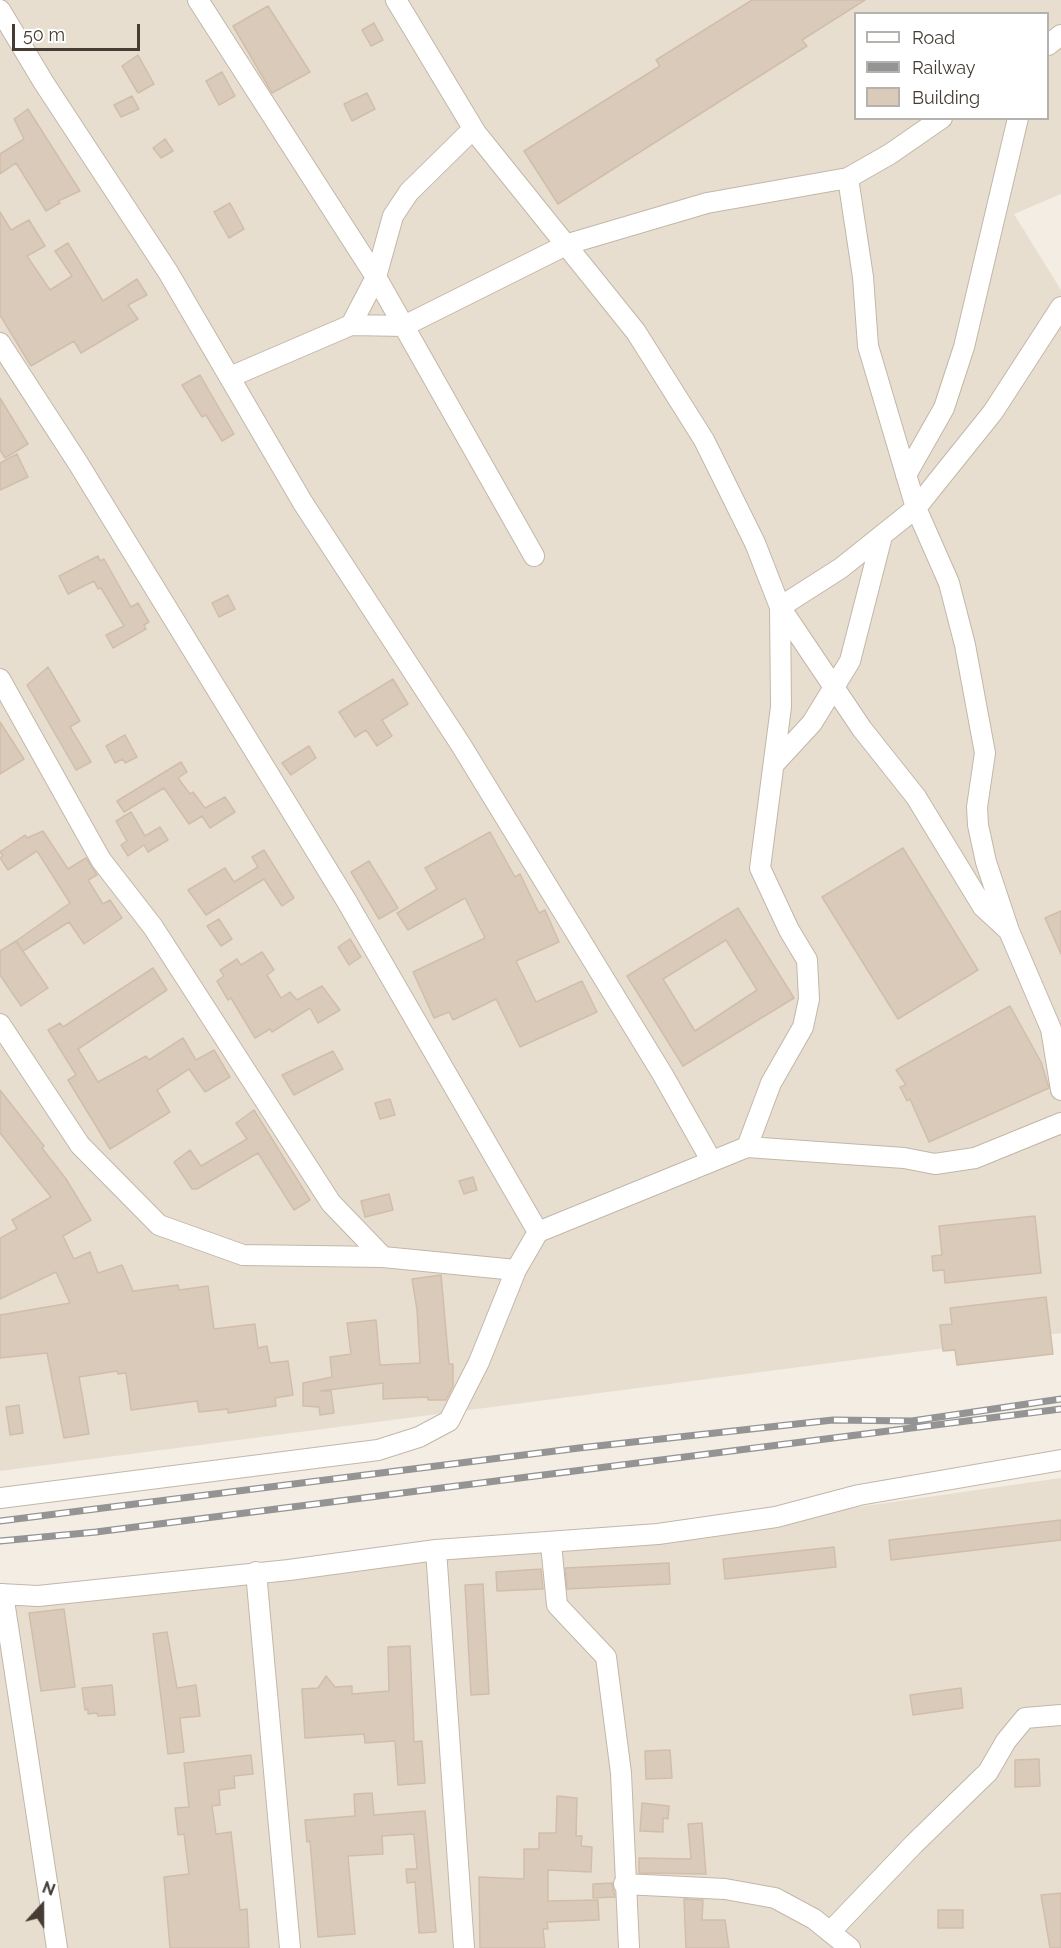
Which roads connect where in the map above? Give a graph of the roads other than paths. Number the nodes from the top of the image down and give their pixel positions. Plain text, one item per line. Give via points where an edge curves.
1 (198, 0) edge
2 (396, 0) edge
3 (0, 10) edge
4 (939, 120) edge
5 (1018, 120) edge
6 (473, 129) junction
7 (848, 178) junction
8 (568, 244) junction
9 (376, 277) junction
10 (1061, 307) edge
11 (351, 325) junction
12 (404, 326) junction
13 (0, 343) edge
14 (230, 377) junction
15 (906, 475) junction
16 (916, 508) junction
17 (882, 536) junction
18 (534, 556) dead end
19 (780, 607) junction
20 (0, 679) edge
21 (835, 686) junction
22 (776, 762) junction
23 (1009, 931) junction
24 (0, 1024) edge
25 (1056, 1034) edge
26 (1061, 1090) edge
27 (1061, 1123) edge
28 (747, 1147) junction
29 (711, 1160) junction
30 (538, 1232) junction
31 (383, 1257) junction
32 (516, 1270) junction
33 (1061, 1460) edge
34 (0, 1498) edge
35 (551, 1544) junction
36 (436, 1550) junction
37 (256, 1572) junction
38 (2, 1594) edge
39 (1061, 1715) edge
40 (624, 1884) junction
41 (831, 1932) junction
42 (57, 1948) edge
43 (290, 1948) edge
44 (464, 1948) edge
45 (629, 1948) edge
46 (850, 1948) edge

1 - 9 street
2 - 6 street
3 - 14 street via 168,272
4 - 7 street
5 - 15 street via 964,348 944,408
6 - 8 street
6 - 9 street via 409,192 393,216
7 - 8 street via 708,203
7 - 15 street via 863,277 868,346
8 - 12 street
8 - 19 street via 636,332 704,440 755,543
9 - 11 street
9 - 12 street
10 - 16 street via 993,412
11 - 12 street
11 - 14 street
12 - 18 street
13 - 30 street via 345,900
14 - 29 street via 303,503 461,745
15 - 16 street
16 - 17 street
16 - 23 street via 949,582 965,645 985,753 978,825
17 - 19 street
17 - 21 street via 850,661
19 - 21 street
19 - 22 street via 781,707
20 - 31 street via 101,860 153,927 331,1203
21 - 22 street via 812,723
21 - 23 street via 861,729 916,797 983,907
22 - 28 street via 760,868 807,960 809,999 803,1027 771,1083
23 - 25 street
24 - 31 street via 80,1146 159,1225 243,1255
25 - 26 street
27 - 28 street via 975,1158 935,1164 904,1158
28 - 29 street
29 - 30 street
30 - 32 street
31 - 32 street
32 - 34 street via 459,1404 449,1421 419,1437 378,1450
33 - 35 street via 859,1495 776,1517
35 - 36 street
35 - 40 street via 557,1605 606,1657 621,1773
36 - 37 street
36 - 44 street
37 - 38 street via 38,1596
37 - 43 street
38 - 42 street
39 - 41 street via 1025,1718 988,1772
40 - 41 street via 725,1889 775,1898
40 - 45 street
41 - 46 street

